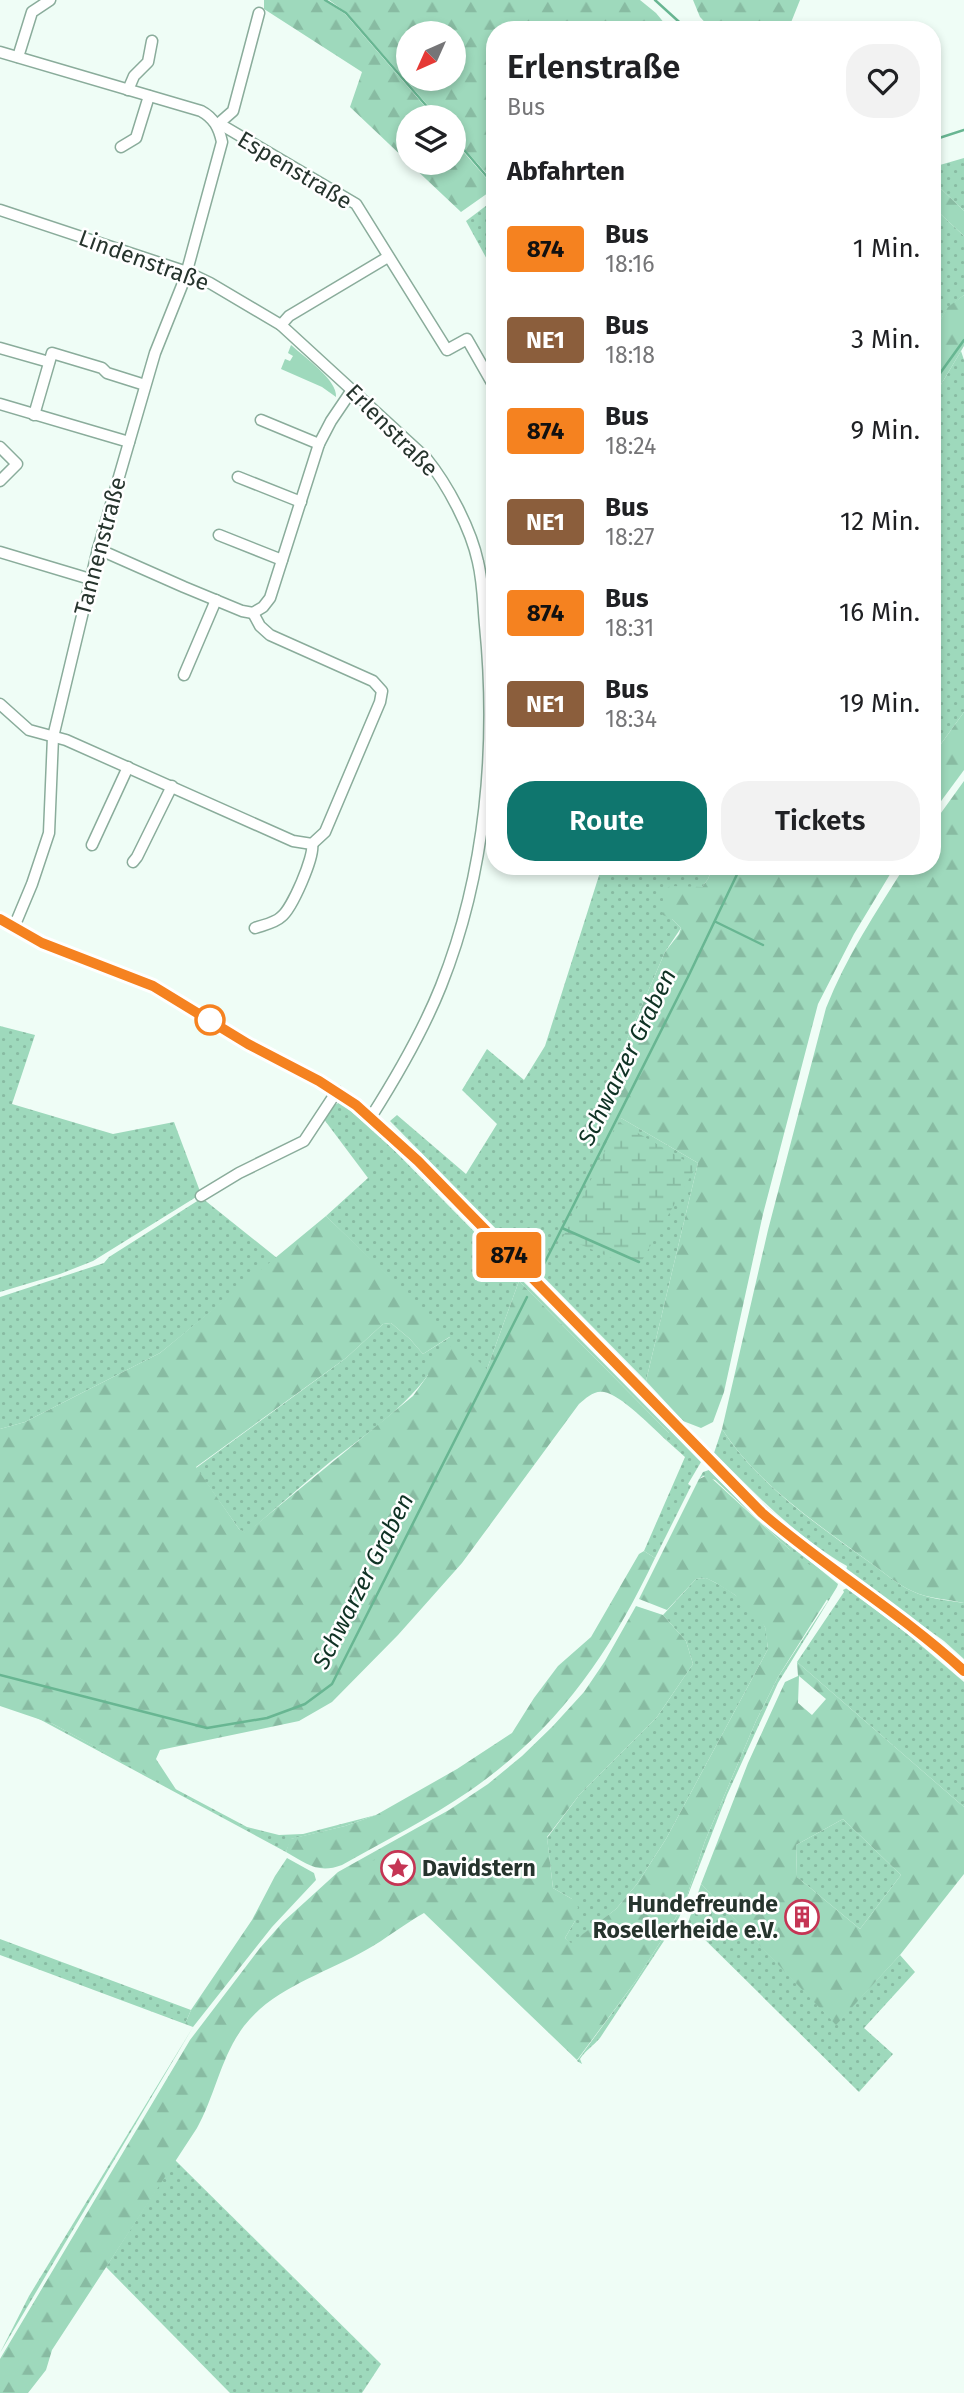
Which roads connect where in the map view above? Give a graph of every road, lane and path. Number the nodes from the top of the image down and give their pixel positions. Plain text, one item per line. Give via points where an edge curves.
1 (50, 0) edge
2 (259, 13) dead end
3 (152, 41) dead end
4 (0, 52) edge
5 (18, 57) junction
6 (128, 90) junction
7 (149, 96) junction
8 (217, 125) junction
9 (121, 147) dead end
10 (215, 170) joint
11 (0, 210) edge
12 (388, 257) junction
13 (187, 272) junction
14 (281, 325) junction
15 (0, 348) edge
16 (49, 362) junction
17 (486, 372) edge
18 (145, 385) junction
19 (352, 390) junction
20 (0, 404) edge
21 (34, 415) junction
22 (261, 420) dead end
23 (129, 442) junction
24 (319, 444) junction
25 (0, 447) edge
26 (238, 477) dead end
27 (0, 481) edge
28 (301, 502) junction
29 (219, 535) dead end
30 (98, 549) junction
31 (0, 552) edge
32 (282, 561) junction
33 (90, 579) junction
34 (216, 600) junction
35 (253, 613) junction
36 (486, 639) edge
37 (184, 675) dead end
38 (0, 704) edge
39 (53, 737) junction
40 (128, 767) junction
41 (486, 777) edge
42 (172, 786) junction
43 (309, 844) junction
44 (92, 845) dead end
45 (133, 862) dead end
46 (0, 919) edge
47 (13, 928) junction
48 (255, 928) dead end
49 (337, 1091) junction
50 (371, 1117) junction
51 (201, 1196) dead end
52 (964, 1671) edge

1 - 5 street via 32,12
2 - 8 street, Espenstraße via 233,111
3 - 6 street via 148,62
4 - 5 street, Espenstraße
5 - 6 street, Espenstraße
6 - 7 street, Espenstraße
7 - 8 street, Espenstraße via 201,111
7 - 9 street via 136,138
8 - 10 street, Espenstraße via 222,142
8 - 12 street, Espenstraße via 356,204
10 - 13 street, Tannenstraße
11 - 13 street, Lindenstraße
12 - 14 street
12 - 17 street, Espenstraße via 447,350 467,339
13 - 14 street, Lindenstraße
13 - 18 street, Tannenstraße
14 - 19 street, Erlenstraße
15 - 16 street
16 - 18 street via 52,353
16 - 21 street
18 - 23 street, Tannenstraße
19 - 24 street
19 - 36 street, Erlenstraße via 438,473 478,561
20 - 21 street
21 - 23 street
22 - 24 street
23 - 30 street, Tannenstraße
24 - 28 street
25 - 27 street via 17,464
26 - 28 street
28 - 32 street
29 - 32 street
30 - 33 street, Tannenstraße
30 - 34 street
31 - 33 street
32 - 35 street via 270,598
33 - 39 street, Tannenstraße
34 - 35 street
34 - 37 street
35 - 43 street via 270,635 373,681 382,691 325,832
38 - 39 street via 29,730
39 - 40 street
39 - 47 street, Tannenstraße via 47,839
40 - 42 street
40 - 44 street
41 - 50 street, Erlenstraße via 482,830 461,927 430,1011
42 - 43 street via 287,839
42 - 45 street
43 - 48 street via 313,850 309,862 286,912
46 - 47 street
47 - 49 street via 153,986
49 - 50 street
49 - 51 street via 304,1141
50 - 52 street via 773,1522

